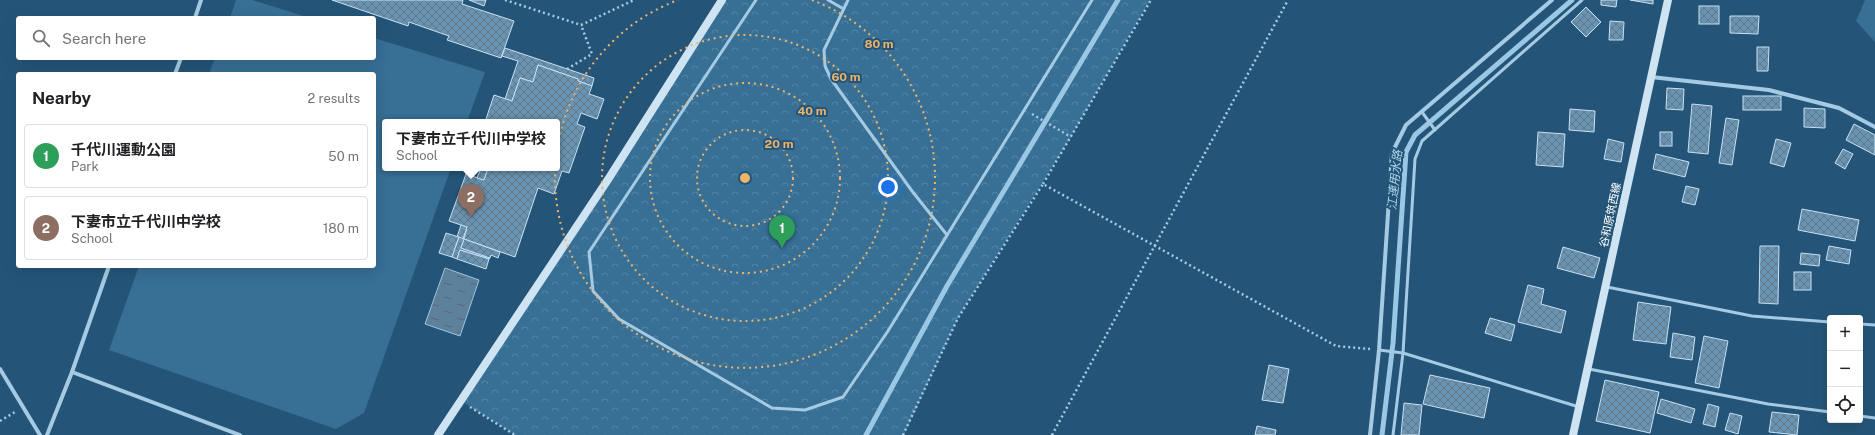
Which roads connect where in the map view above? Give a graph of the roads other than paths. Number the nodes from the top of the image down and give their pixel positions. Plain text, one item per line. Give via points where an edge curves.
1 (201, 0) edge
2 (722, 0) edge
3 (756, 0) edge
4 (828, 0) edge
5 (848, 0) edge
6 (1092, 0) edge
7 (1552, 0) edge
8 (1582, 0) edge
9 (1668, 0) edge
10 (842, 8) junction
11 (196, 16) edge
12 (180, 60) edge
13 (176, 72) edge
14 (1651, 77) junction
15 (1422, 112) junction
16 (1875, 126) edge
17 (1435, 129) junction
18 (947, 235) junction
19 (108, 268) edge
20 (1605, 286) junction
21 (1827, 322) edge
22 (1863, 324) edge
23 (1875, 326) edge
24 (1379, 350) junction
25 (1403, 353) junction
26 (0, 369) edge
27 (1587, 369) junction
28 (72, 372) junction
29 (1580, 407) junction
30 (1827, 412) edge
31 (1863, 416) edge
32 (1875, 418) edge
33 (40, 435) edge
34 (47, 435) edge
35 (240, 435) edge
36 (438, 435) edge
37 (1370, 435) edge
38 (1393, 435) edge
39 (1573, 435) edge

1 - 11 street
2 - 36 street via 609,178
3 - 18 lane via 589,252 593,291 619,319 772,408 805,410 843,398
4 - 10 lane
5 - 10 lane
6 - 18 lane
7 - 15 street
8 - 17 lane
9 - 14 street, 谷和原筑西線
10 - 18 lane via 824,50 824,66 830,79
12 - 13 street
14 - 16 street via 1769,90 1839,108
14 - 20 street, 谷和原筑西線
15 - 17 lane
15 - 24 street via 1406,126 1392,153
17 - 25 lane via 1422,141 1415,159
19 - 28 street
20 - 21 lane via 1752,316
20 - 27 street, 谷和原筑西線
22 - 23 lane
24 - 25 lane
24 - 37 street
25 - 29 lane
25 - 38 lane
26 - 33 street
27 - 29 street, 谷和原筑西線
27 - 30 lane via 1768,404
28 - 34 street
28 - 35 street
29 - 39 street, 谷和原筑西線
31 - 32 lane

